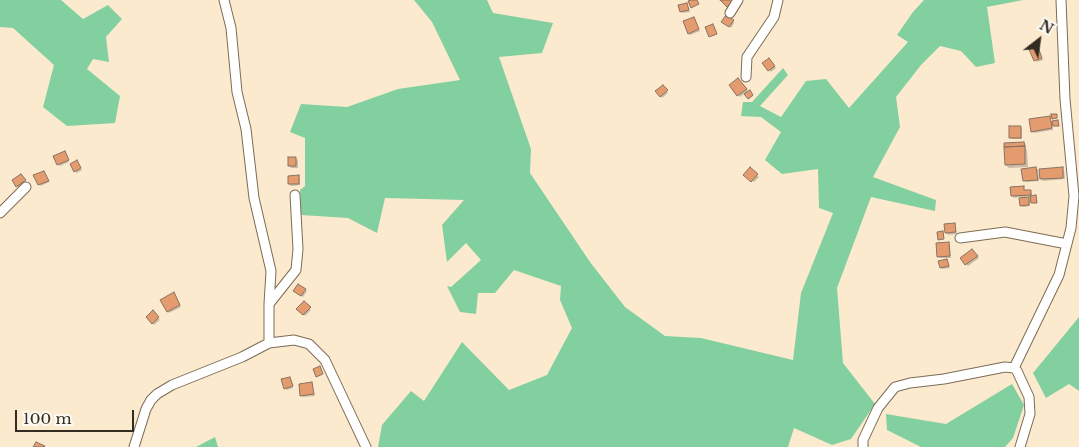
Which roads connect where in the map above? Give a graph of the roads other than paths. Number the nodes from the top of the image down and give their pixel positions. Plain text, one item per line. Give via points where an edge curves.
1 (224, 0) edge
2 (738, 0) edge
3 (778, 0) edge
4 (1061, 0) edge
5 (730, 13) dead end
6 (746, 77) dead end
7 (26, 187) dead end
8 (295, 195) dead end
9 (0, 213) edge
10 (960, 238) dead end
11 (1067, 244) junction
12 (268, 304) junction
13 (269, 343) junction
14 (1014, 368) junction
15 (134, 447) edge
16 (366, 447) edge
17 (863, 447) edge
18 (1020, 447) edge

1 - 12 street via 231,28 237,92 246,129 254,198 271,271
2 - 5 street
3 - 6 street via 774,17 747,57
4 - 11 street via 1065,99 1074,196
7 - 9 street
8 - 12 street via 296,270
10 - 11 street via 1005,232
11 - 14 street via 1059,275
12 - 13 street
13 - 15 street via 157,394 146,409
13 - 16 street via 294,340 317,350 325,360
14 - 17 street via 910,382 895,387 878,408 863,440
14 - 18 street via 1028,392 1030,404 1028,425

